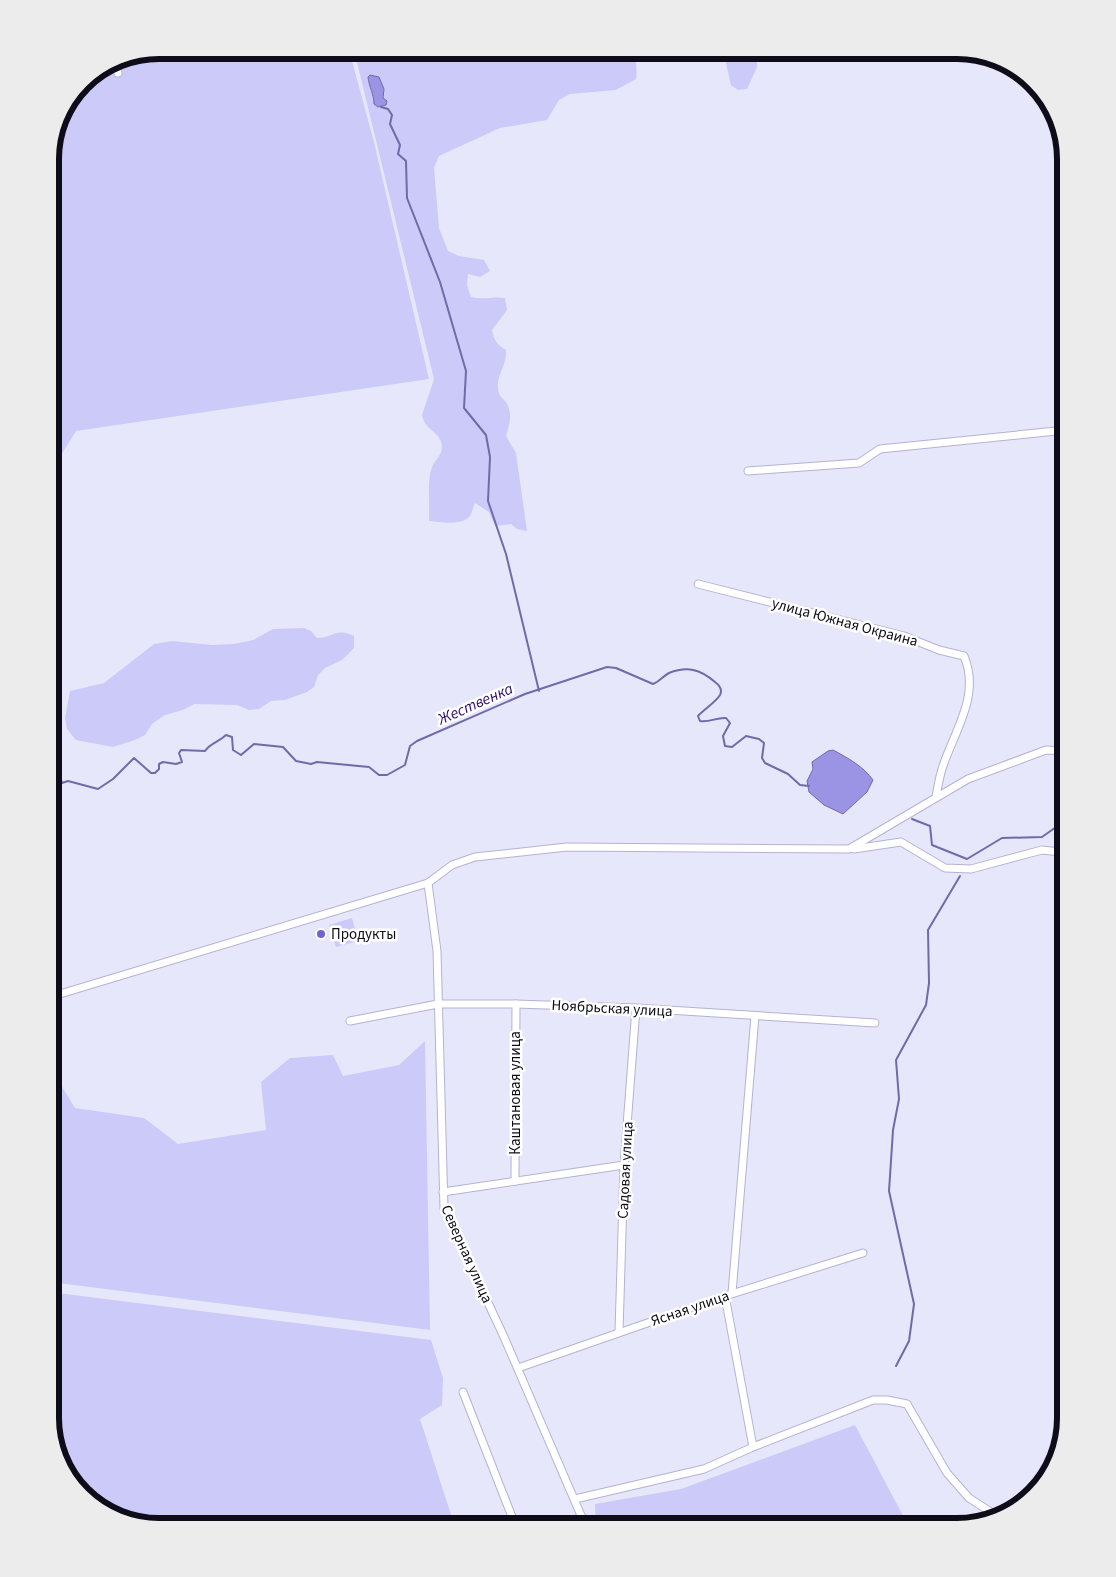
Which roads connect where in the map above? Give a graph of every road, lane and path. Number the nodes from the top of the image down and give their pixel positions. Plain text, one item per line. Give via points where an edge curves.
1 (117, 68) edge
2 (118, 73) dead end
3 (1057, 431) edge
4 (748, 471) dead end
5 (698, 584) dead end
6 (1057, 751) edge
7 (936, 797) junction
8 (849, 849) junction
9 (1057, 852) edge
10 (428, 883) junction
11 (59, 994) edge
12 (438, 1004) junction
13 (516, 1004) junction
14 (636, 1008) junction
15 (755, 1016) junction
16 (350, 1020) dead end
17 (875, 1023) dead end
18 (624, 1165) junction
19 (515, 1182) junction
20 (443, 1192) junction
21 (863, 1253) dead end
22 (729, 1294) junction
23 (619, 1332) junction
24 (518, 1368) junction
25 (463, 1392) dead end
26 (753, 1447) junction
27 (575, 1499) junction
28 (991, 1512) edge
29 (582, 1517) edge
30 (512, 1518) edge

1 - 2 street
3 - 4 street via 880,450 859,463
5 - 7 street, улица Южная Окраина via 904,636 964,656 971,684 969,696 964,717 943,765
6 - 7 street via 1046,750 968,779
7 - 8 street
8 - 9 street via 901,842 945,868 970,869 1042,850
8 - 10 street via 567,848 475,857 452,865
10 - 11 street
10 - 12 street, Северная улица via 437,951
12 - 13 street, Ноябрьская улица
12 - 16 street, Ноябрьская улица
12 - 20 street, Северная улица
13 - 14 street, Ноябрьская улица
13 - 19 street, Каштановая улица
14 - 15 street, Ноябрьская улица
14 - 18 street, Садовая улица
15 - 17 street, Ноябрьская улица
15 - 22 street
18 - 19 street
18 - 23 street, Садовая улица
19 - 20 street
20 - 24 street, Северная улица via 444,1208
21 - 22 street, Ясная улица
22 - 23 street, Ясная улица
22 - 26 street
23 - 24 street, Ясная улица
24 - 27 street, Северная улица
25 - 30 street
26 - 27 street via 704,1469
26 - 28 street via 873,1400 907,1404 947,1474 969,1498
27 - 29 street, Северная улица

